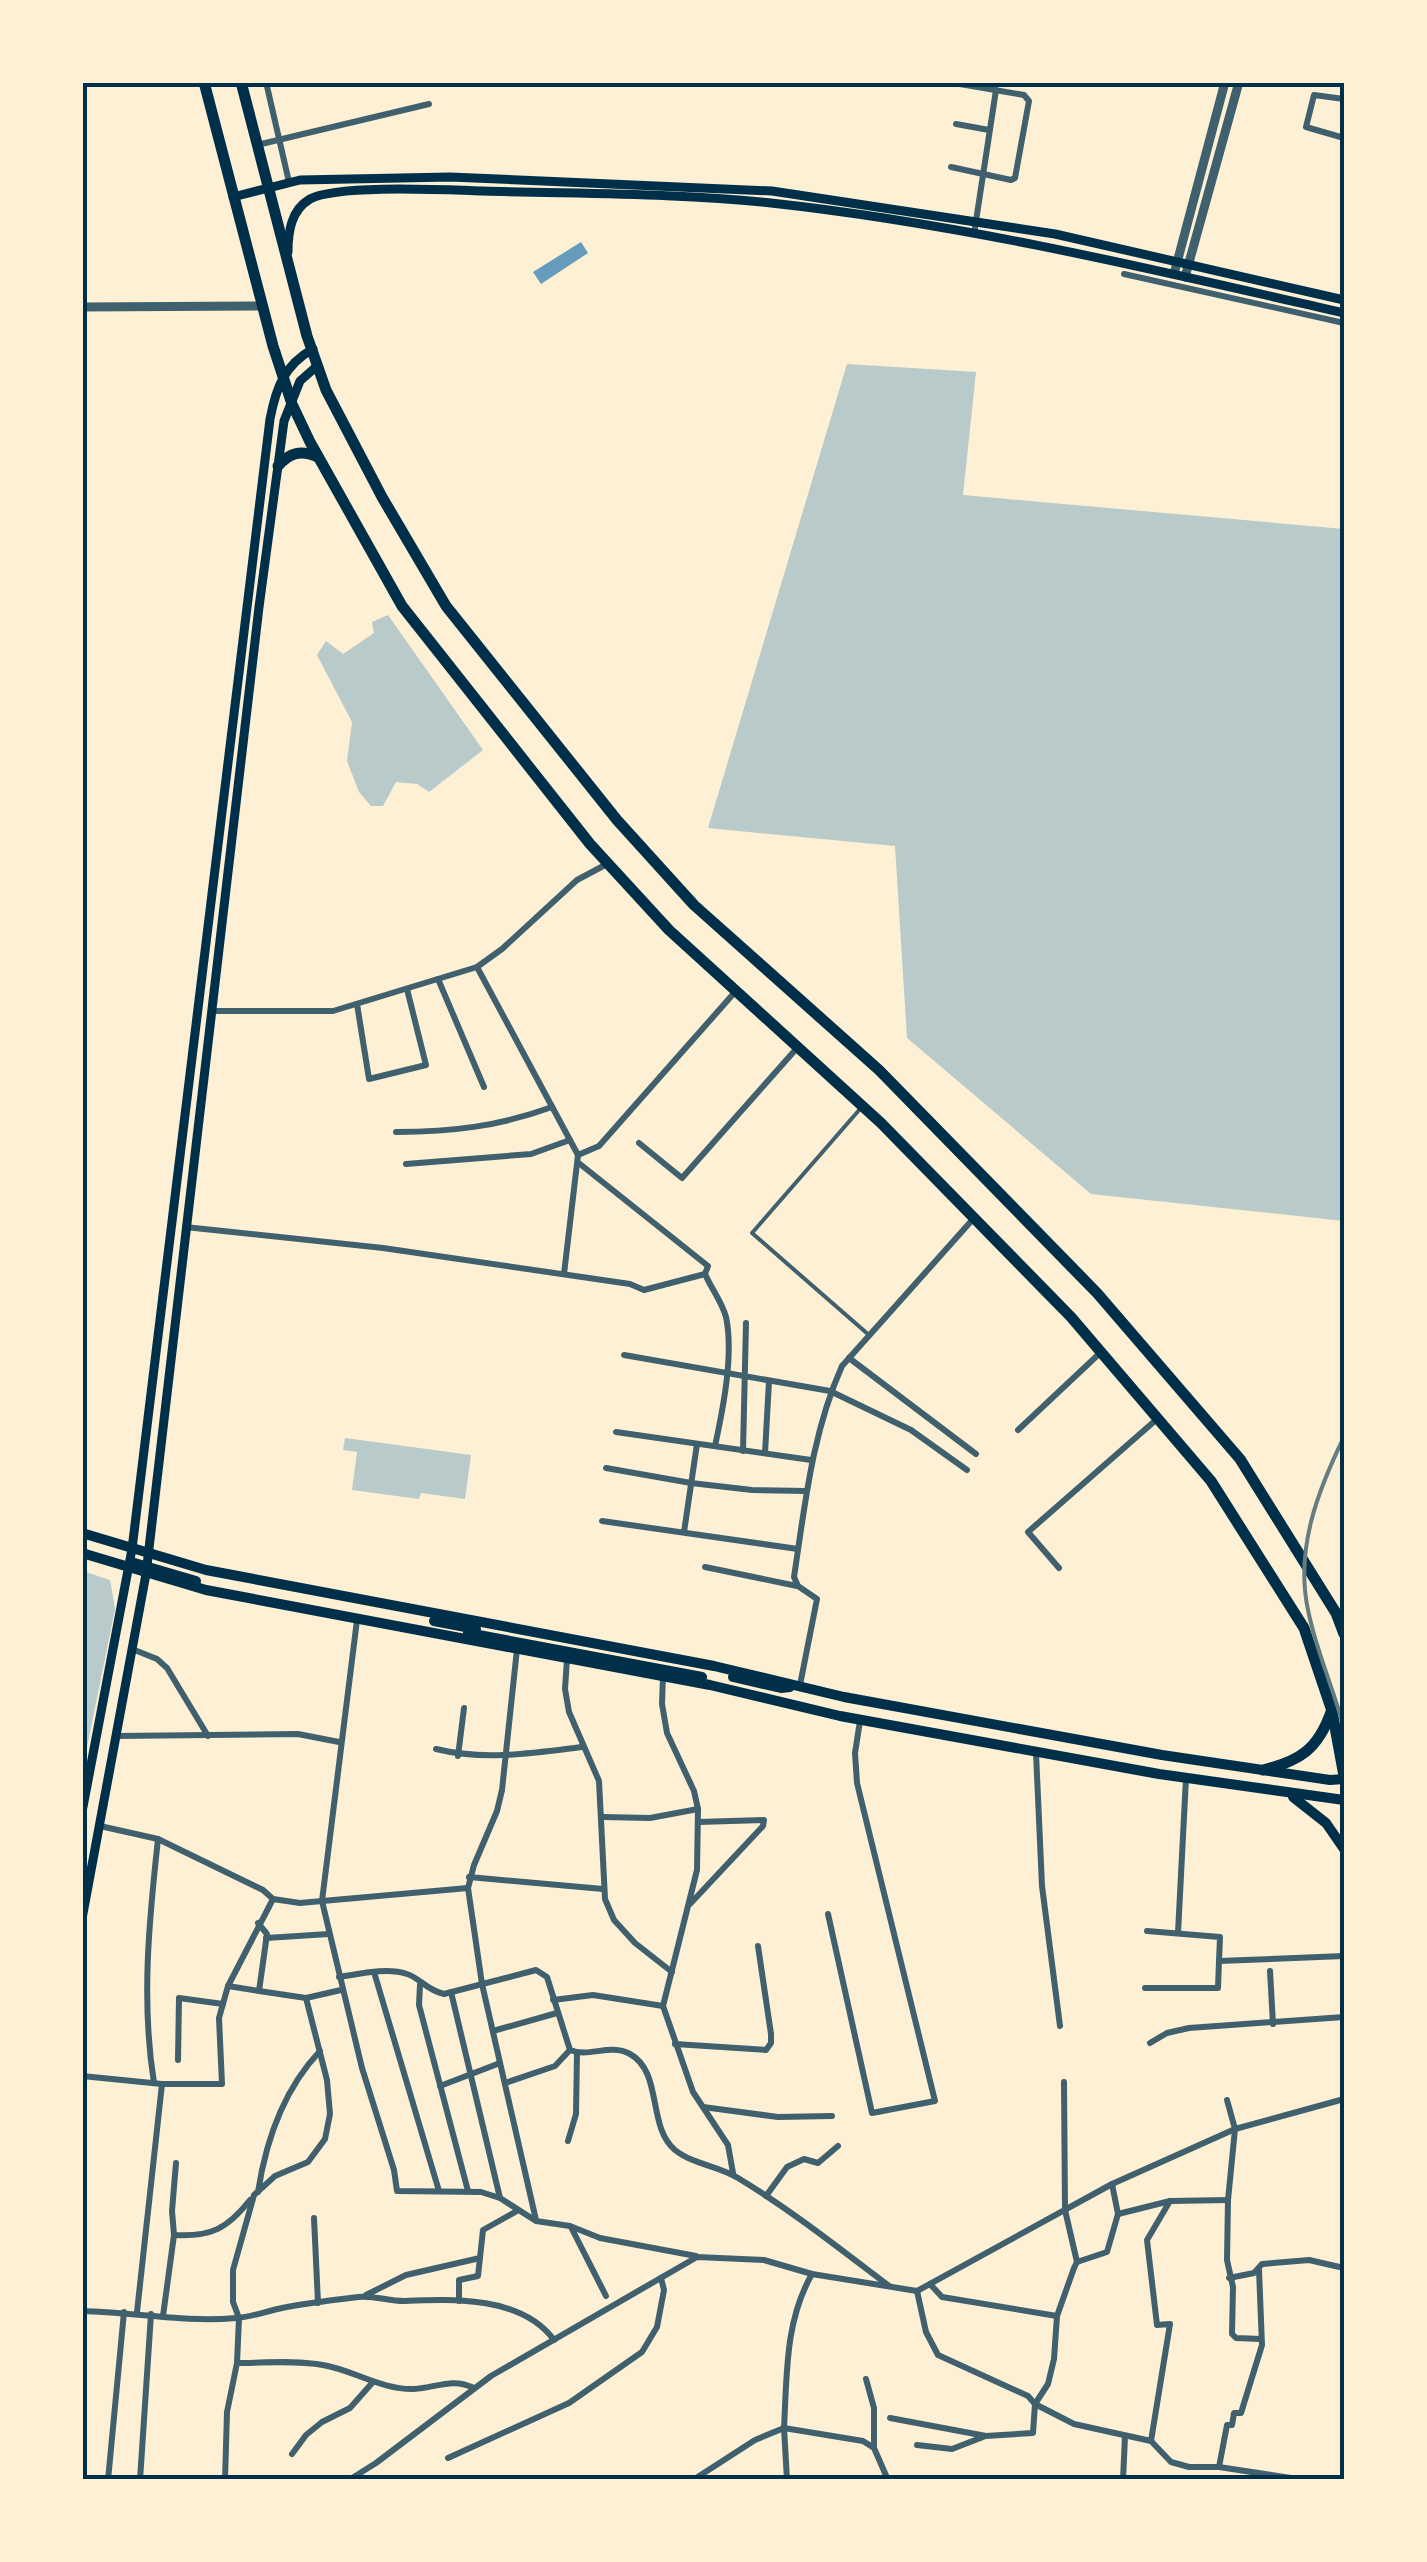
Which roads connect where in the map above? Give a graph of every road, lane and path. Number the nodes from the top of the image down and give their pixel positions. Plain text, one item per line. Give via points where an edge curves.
1 (204, 82) edge
2 (240, 82) edge
3 (266, 82) edge
4 (1226, 82) edge
5 (1239, 82) edge
6 (960, 84) edge
7 (996, 90) junction
8 (1344, 99) edge
9 (429, 104) dead end
10 (956, 124) dead end
11 (989, 130) junction
12 (1344, 138) edge
13 (279, 140) junction
14 (257, 145) junction
15 (950, 167) dead end
16 (983, 173) junction
17 (289, 182) junction
18 (268, 187) junction
19 (233, 197) junction
20 (976, 221) junction
21 (974, 234) junction
22 (1183, 263) junction
23 (288, 265) junction
24 (1124, 274) dead end
25 (1180, 276) junction
26 (1209, 287) junction
27 (1344, 300) edge
28 (263, 306) junction
29 (82, 307) edge
30 (1344, 313) edge
31 (1344, 323) edge
32 (312, 349) junction
33 (318, 366) junction
34 (282, 376) junction
35 (290, 398) junction
36 (318, 457) junction
37 (278, 466) junction
38 (608, 864) junction
39 (477, 967) junction
40 (438, 979) junction
41 (408, 988) junction
42 (735, 992) junction
43 (357, 1004) junction
44 (211, 1010) junction
45 (797, 1048) junction
46 (484, 1087) dead end
47 (863, 1105) junction
48 (552, 1107) junction
49 (396, 1132) dead end
50 (570, 1140) junction
51 (639, 1143) dead end
52 (579, 1159) junction
53 (406, 1164) dead end
54 (974, 1218) junction
55 (185, 1227) junction
56 (564, 1274) junction
57 (705, 1274) junction
58 (746, 1322) dead end
59 (869, 1335) junction
60 (1101, 1352) junction
61 (624, 1355) dead end
62 (849, 1358) junction
63 (725, 1374) junction
64 (748, 1377) junction
65 (770, 1381) junction
66 (830, 1391) junction
67 (1157, 1418) junction
68 (1018, 1430) dead end
69 (616, 1432) dead end
70 (697, 1444) junction
71 (715, 1446) junction
72 (743, 1451) junction
73 (765, 1453) junction
74 (976, 1454) dead end
75 (810, 1460) junction
76 (606, 1468) dead end
77 (967, 1470) dead end
78 (691, 1484) junction
79 (806, 1492) junction
80 (602, 1520) dead end
81 (684, 1532) junction
82 (82, 1543) edge
83 (132, 1549) junction
84 (798, 1549) junction
85 (147, 1554) junction
86 (705, 1567) dead end
87 (128, 1568) junction
88 (1059, 1568) dead end
89 (198, 1569) junction
90 (146, 1574) junction
91 (798, 1586) junction
92 (195, 1588) junction
93 (357, 1620) junction
94 (1344, 1634) edge
95 (505, 1636) junction
96 (132, 1649) junction
97 (517, 1650) junction
98 (567, 1659) junction
99 (663, 1676) junction
100 (800, 1686) junction
101 (795, 1706) junction
102 (464, 1708) dead end
103 (1332, 1711) junction
104 (860, 1720) junction
105 (116, 1736) junction
106 (208, 1736) junction
107 (340, 1742) junction
108 (582, 1747) junction
109 (436, 1750) dead end
110 (1036, 1752) junction
111 (458, 1756) junction
112 (506, 1756) junction
113 (1263, 1770) junction
114 (1344, 1777) edge
115 (1186, 1778) junction
116 (1288, 1794) junction
117 (1344, 1800) edge
118 (698, 1809) junction
119 (82, 1812) edge
120 (603, 1817) junction
121 (698, 1822) junction
122 (100, 1826) junction
123 (158, 1839) junction
124 (1344, 1849) edge
125 (469, 1877) junction
126 (468, 1888) junction
127 (604, 1889) junction
128 (273, 1899) junction
129 (322, 1901) junction
130 (688, 1905) junction
131 (828, 1914) dead end
132 (82, 1919) edge
133 (258, 1923) junction
134 (1147, 1931) dead end
135 (1178, 1933) junction
136 (330, 1934) junction
137 (266, 1938) junction
138 (758, 1946) dead end
139 (1344, 1956) edge
140 (1219, 1960) junction
141 (1270, 1971) dead end
142 (374, 1972) junction
143 (672, 1972) junction
144 (339, 1977) junction
145 (420, 1984) junction
146 (482, 1984) junction
147 (228, 1986) junction
148 (1145, 1988) dead end
149 (341, 1990) junction
150 (259, 1991) junction
151 (451, 1992) junction
152 (306, 1998) junction
153 (553, 2000) junction
154 (223, 2004) junction
155 (663, 2006) junction
156 (557, 2013) junction
157 (1344, 2017) edge
158 (1273, 2024) junction
159 (1060, 2026) dead end
160 (493, 2031) junction
161 (675, 2044) junction
162 (1150, 2044) dead end
163 (320, 2051) junction
164 (573, 2052) junction
165 (178, 2060) dead end
166 (500, 2063) junction
167 (472, 2074) junction
168 (82, 2076) edge
169 (1064, 2082) dead end
170 (158, 2083) junction
171 (505, 2083) junction
172 (440, 2086) junction
173 (1344, 2099) edge
174 (1228, 2100) dead end
175 (702, 2107) junction
176 (832, 2116) dead end
177 (1235, 2129) junction
178 (568, 2140) dead end
179 (838, 2146) dead end
180 (176, 2163) dead end
181 (734, 2174) junction
182 (1112, 2184) junction
183 (439, 2191) junction
184 (468, 2191) junction
185 (256, 2194) junction
186 (766, 2196) junction
187 (500, 2198) junction
188 (1228, 2200) junction
189 (1170, 2201) junction
190 (1065, 2210) junction
191 (517, 2211) junction
192 (1118, 2214) junction
193 (314, 2218) dead end
194 (536, 2221) junction
195 (570, 2226) junction
196 (174, 2235) junction
197 (697, 2257) junction
198 (480, 2258) junction
199 (1078, 2262) junction
200 (1344, 2268) edge
201 (1259, 2270) junction
202 (812, 2274) junction
203 (661, 2278) junction
204 (1229, 2278) junction
205 (930, 2284) junction
206 (890, 2286) junction
207 (917, 2292) junction
208 (365, 2296) junction
209 (606, 2296) dead end
210 (318, 2302) junction
211 (459, 2302) junction
212 (82, 2311) edge
213 (124, 2312) junction
214 (137, 2312) junction
215 (151, 2314) junction
216 (163, 2316) junction
217 (1057, 2316) junction
218 (239, 2318) junction
219 (1261, 2339) junction
220 (554, 2340) junction
221 (236, 2363) junction
222 (866, 2379) dead end
223 (373, 2382) junction
224 (476, 2388) junction
225 (1035, 2404) junction
226 (890, 2418) dead end
227 (784, 2428) junction
228 (984, 2436) junction
229 (1125, 2436) junction
230 (1152, 2441) junction
231 (917, 2445) dead end
232 (874, 2448) junction
233 (292, 2454) dead end
234 (448, 2458) dead end
235 (1219, 2467) junction
236 (108, 2480) edge
237 (140, 2480) edge
238 (225, 2480) edge
239 (350, 2480) edge
240 (693, 2480) edge
241 (787, 2480) edge
242 (888, 2480) edge
243 (1123, 2480) edge
244 (1304, 2480) edge

1 - 19 highway
2 - 14 highway
3 - 13 street
4 - 22 street
5 - 22 street
6 - 7 street
7 - 11 street
7 - 16 street via 1028,97 1026,120 1015,178
8 - 12 street via 1314,95 1306,128
9 - 13 street
10 - 11 street
11 - 16 street
13 - 14 street
13 - 17 street
14 - 18 highway
15 - 16 street
16 - 20 street
17 - 18 main road
17 - 20 main road via 450,177 772,190
18 - 19 main road
18 - 23 highway
19 - 28 highway
20 - 21 street
20 - 22 main road
21 - 23 main road via 756,202 332,192 298,210
21 - 25 main road
22 - 25 street
22 - 27 main road
23 - 32 highway
24 - 26 street
25 - 26 main road
26 - 30 main road
26 - 31 street
28 - 29 street
28 - 34 highway
32 - 33 highway
32 - 34 main road
33 - 35 main road
33 - 94 highway via 342,426 432,586 616,820 694,905 879,1070 1098,1293 1240,1459
34 - 35 highway
34 - 83 main road via 244,605
35 - 36 highway
35 - 37 main road
36 - 37 highway via 296,452
36 - 38 highway via 418,628
37 - 44 main road
38 - 39 street via 578,880
38 - 42 highway
39 - 40 street
39 - 48 street
40 - 41 street
40 - 46 street
41 - 43 street
41 - 43 street via 426,1065 369,1079
42 - 45 highway
42 - 52 street via 598,1146
43 - 44 street via 323,1012
44 - 55 main road
45 - 47 highway
45 - 51 street via 682,1178
47 - 54 highway
47 - 59 lane via 752,1233
48 - 49 street via 466,1130
48 - 50 street
50 - 52 street
50 - 53 street via 531,1154
52 - 56 street
52 - 57 street via 704,1262
54 - 59 street
54 - 60 highway
55 - 56 street
55 - 85 main road
56 - 57 street via 644,1290
57 - 63 street via 727,1322
58 - 64 street
59 - 62 street
60 - 67 highway
60 - 68 street
61 - 63 street
62 - 66 street
62 - 74 street
63 - 64 street
63 - 71 street
64 - 65 street
64 - 72 street
65 - 66 street
65 - 73 street
66 - 75 street
66 - 77 street via 911,1430
67 - 88 street via 1028,1532
67 - 103 highway via 1212,1481 1304,1628
69 - 70 street
70 - 71 street
70 - 78 street
71 - 72 street
72 - 73 street
73 - 75 street
75 - 79 street
76 - 78 street
78 - 79 street
78 - 81 street
79 - 84 street
80 - 81 street
81 - 84 street
82 - 83 main road
82 - 87 main road
82 - 95 main road via 191,1574
83 - 85 main road
83 - 87 main road
84 - 91 street
85 - 89 main road
85 - 90 main road
86 - 91 street
87 - 90 main road
87 - 119 main road
89 - 92 main road
89 - 100 main road
90 - 92 main road
90 - 96 main road
91 - 100 street via 817,1599
92 - 93 main road
93 - 97 main road
93 - 107 street
95 - 100 main road via 781,1688
95 - 101 main road via 780,1694
96 - 105 main road
96 - 106 street via 167,1668
97 - 98 main road
97 - 112 street
98 - 99 main road
98 - 108 street via 565,1689
99 - 101 main road
99 - 118 street via 667,1732
100 - 113 main road
101 - 104 main road
102 - 111 street
103 - 113 highway via 1309,1752
103 - 114 highway
104 - 110 main road
104 - 131 street via 858,1783 935,2101 872,2113
105 - 106 street
105 - 122 main road
106 - 107 street via 298,1734
107 - 129 street
108 - 112 street
108 - 120 street via 599,1781
109 - 111 street
110 - 115 main road
110 - 159 street via 1042,1886
111 - 112 street
112 - 125 street via 498,1811
113 - 114 main road
115 - 116 main road
115 - 135 street
116 - 117 main road
116 - 124 main road via 1315,1812
118 - 120 street
118 - 121 street
120 - 127 street
121 - 130 street
121 - 130 street via 764,1820
122 - 123 street
122 - 132 main road
123 - 128 street
123 - 170 street via 146,1966 149,2053
125 - 126 street
125 - 127 street
126 - 129 street
126 - 146 street
127 - 143 street via 614,1920
128 - 129 street
128 - 133 street
129 - 136 street
130 - 143 street
133 - 137 street
133 - 147 street
134 - 135 street
135 - 140 street via 1220,1937
136 - 137 street
136 - 144 street
137 - 150 street
138 - 161 street via 771,2034 766,2050
139 - 140 street
140 - 148 street via 1218,1988
141 - 158 street
142 - 144 street
142 - 145 street via 410,1974
142 - 183 street
143 - 155 street
144 - 149 street
145 - 151 street
145 - 172 street via 419,2005
146 - 151 street
146 - 153 street via 536,1970 547,1977
146 - 160 street
147 - 150 street
147 - 154 street
149 - 152 street
149 - 183 street via 397,2191
150 - 152 street
151 - 167 street
152 - 163 street
153 - 155 street via 594,1995
153 - 156 street
154 - 165 street via 179,1998
154 - 170 street via 222,2084
155 - 161 street
156 - 160 street
156 - 164 street
157 - 158 street
158 - 162 street via 1189,2028
160 - 166 street
161 - 175 street
163 - 185 street via 303,2068 276,2120
163 - 185 street via 330,2114 325,2139 308,2162
164 - 171 street via 556,2066
164 - 178 street via 576,2114
164 - 181 street via 613,2048 637,2059 670,2146
166 - 167 street
166 - 171 street
167 - 172 street
167 - 187 street
168 - 170 street
169 - 190 street
170 - 214 street
171 - 194 street
172 - 184 street
173 - 177 street
174 - 177 street
175 - 176 street
175 - 181 street via 728,2145
177 - 182 street
177 - 188 street
179 - 186 street via 818,2163 804,2159 787,2168
180 - 196 street
181 - 186 street
182 - 190 street
182 - 192 street
183 - 184 street
184 - 187 street
185 - 196 street via 220,2229
185 - 218 street via 232,2270
186 - 206 street
187 - 191 street
188 - 189 street
188 - 204 street
189 - 192 street
189 - 230 street via 1148,2240 1157,2324 1170,2324
190 - 199 street
190 - 205 street
191 - 194 street
191 - 198 street via 483,2230
192 - 199 street via 1107,2252
193 - 210 street
194 - 195 street
195 - 197 street
195 - 209 street
196 - 216 street
197 - 202 street via 764,2260
197 - 203 street
198 - 208 street via 406,2274
198 - 211 street via 478,2276 459,2280
199 - 217 street
200 - 201 street via 1296,2260 1262,2264
201 - 204 street
201 - 219 street
202 - 206 street
202 - 227 street via 799,2297 788,2348
203 - 220 street
203 - 234 street via 657,2327 642,2352 569,2403
204 - 219 street via 1232,2334
205 - 207 street
205 - 217 street via 942,2297
206 - 207 street
207 - 225 street via 938,2355
208 - 210 street
208 - 211 street
210 - 218 street
211 - 220 street via 524,2314
212 - 213 street
213 - 214 street
213 - 236 street
214 - 215 street
215 - 216 street
215 - 237 street
216 - 218 street
217 - 225 street via 1048,2384
218 - 221 street
219 - 235 street via 1241,2413 1227,2425
220 - 224 street
221 - 223 street via 319,2364
221 - 238 street
222 - 232 street
223 - 224 street via 413,2389 459,2381
223 - 233 street
224 - 239 street
225 - 228 street via 1033,2433
225 - 229 street via 1074,2424
226 - 228 street
227 - 232 street
227 - 240 street
227 - 241 street
228 - 231 street via 952,2449
229 - 230 street
229 - 243 street
230 - 235 street via 1171,2462
232 - 242 street
235 - 244 street

